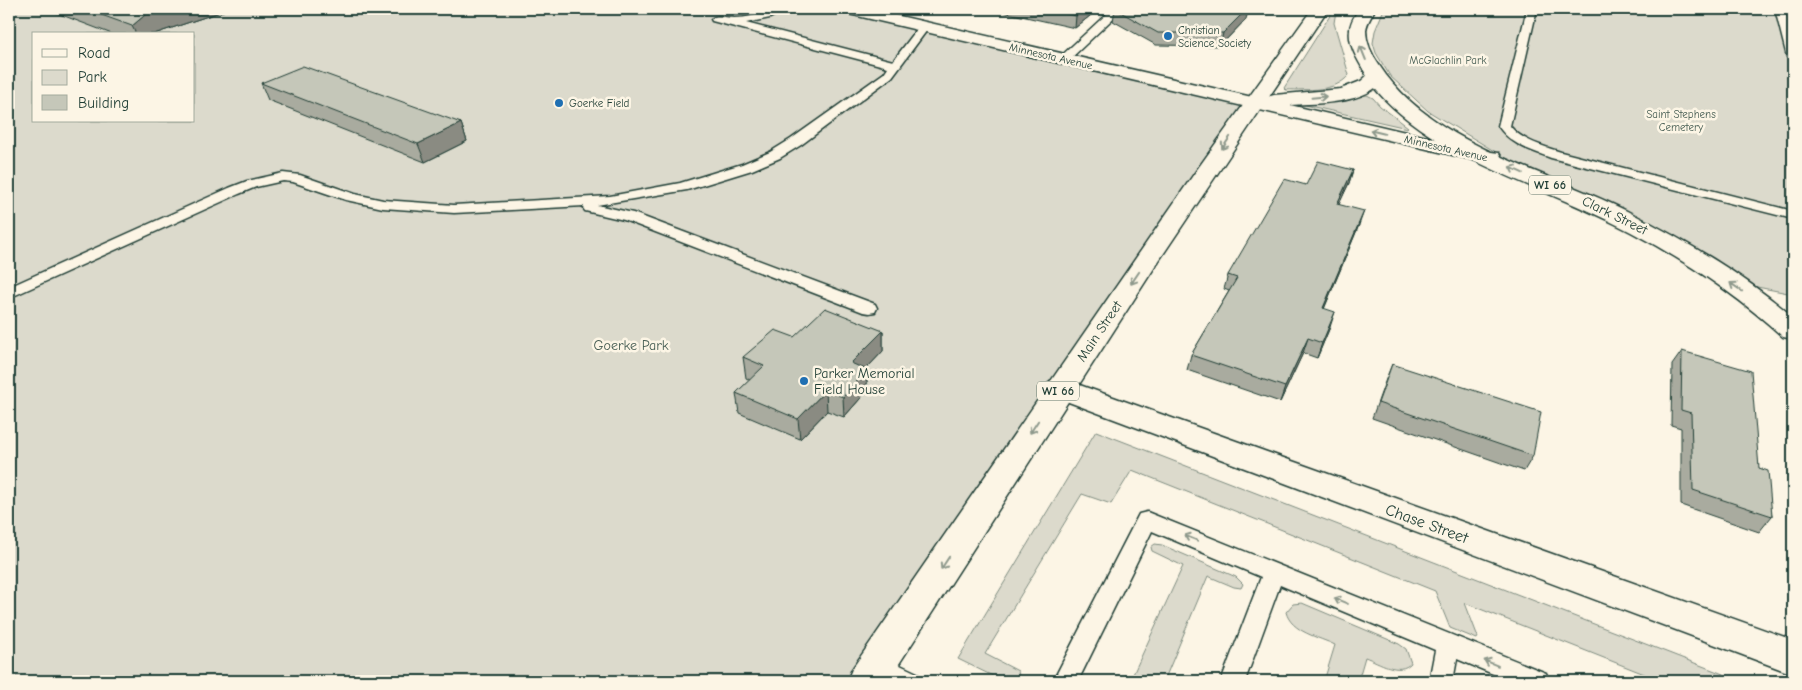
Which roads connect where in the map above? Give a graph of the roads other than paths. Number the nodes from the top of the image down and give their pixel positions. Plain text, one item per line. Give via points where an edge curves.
1 (782, 9) edge
2 (849, 9) edge
3 (1118, 9) edge
4 (1320, 9) edge
5 (1532, 9) edge
6 (1780, 9) edge
7 (1363, 18) edge
8 (716, 19) dead end
9 (728, 22) junction
10 (925, 26) junction
11 (1793, 57) edge
12 (1064, 59) junction
13 (896, 65) junction
14 (1376, 77) junction
15 (1253, 103) junction
16 (1493, 159) junction
17 (528, 205) junction
18 (1793, 215) edge
19 (9, 293) edge
20 (869, 308) dead end
21 (1788, 320) edge
22 (1060, 388) junction
23 (1274, 572) junction
24 (1448, 646) junction
25 (1793, 657) edge
26 (871, 673) edge
27 (908, 681) edge
28 (1065, 681) edge
29 (1233, 681) edge
30 (1441, 681) edge
31 (1537, 681) edge

1 - 9 lane via 768,16
2 - 10 main road, Minnesota Avenue
3 - 12 lane
4 - 15 main road, Main Street / WI 66
5 - 18 lane via 1504,126 1507,132 1532,146 1556,154
6 - 11 lane
14 -> 7 main road, Clark Street / WI 66 via 1360,46
8 - 9 lane
9 - 13 lane
10 - 12 main road, Minnesota Avenue
10 - 13 lane
12 - 15 main road, Minnesota Avenue
13 - 17 lane via 888,75 822,124 774,155 747,167 694,184 610,200
15 -> 14 main road, Minnesota Avenue via 1351,92 1366,87
14 - 16 main road, Clark Street / WI 66 via 1416,118
16 -> 15 main road, Minnesota Avenue
15 -> 22 main road, Main Street / WI 66
21 -> 16 main road, Clark Street / WI 66 via 1649,232
17 - 19 lane via 454,209 392,205 351,197 295,178 268,179 234,191
17 - 20 lane via 588,208 628,216
22 - 25 main road, Chase Street
22 -> 26 main road, Main Street / WI 66
24 -> 23 lane
23 -> 28 lane via 1147,520
23 - 29 lane
24 - 30 lane
31 -> 24 lane
26 - 27 lane

